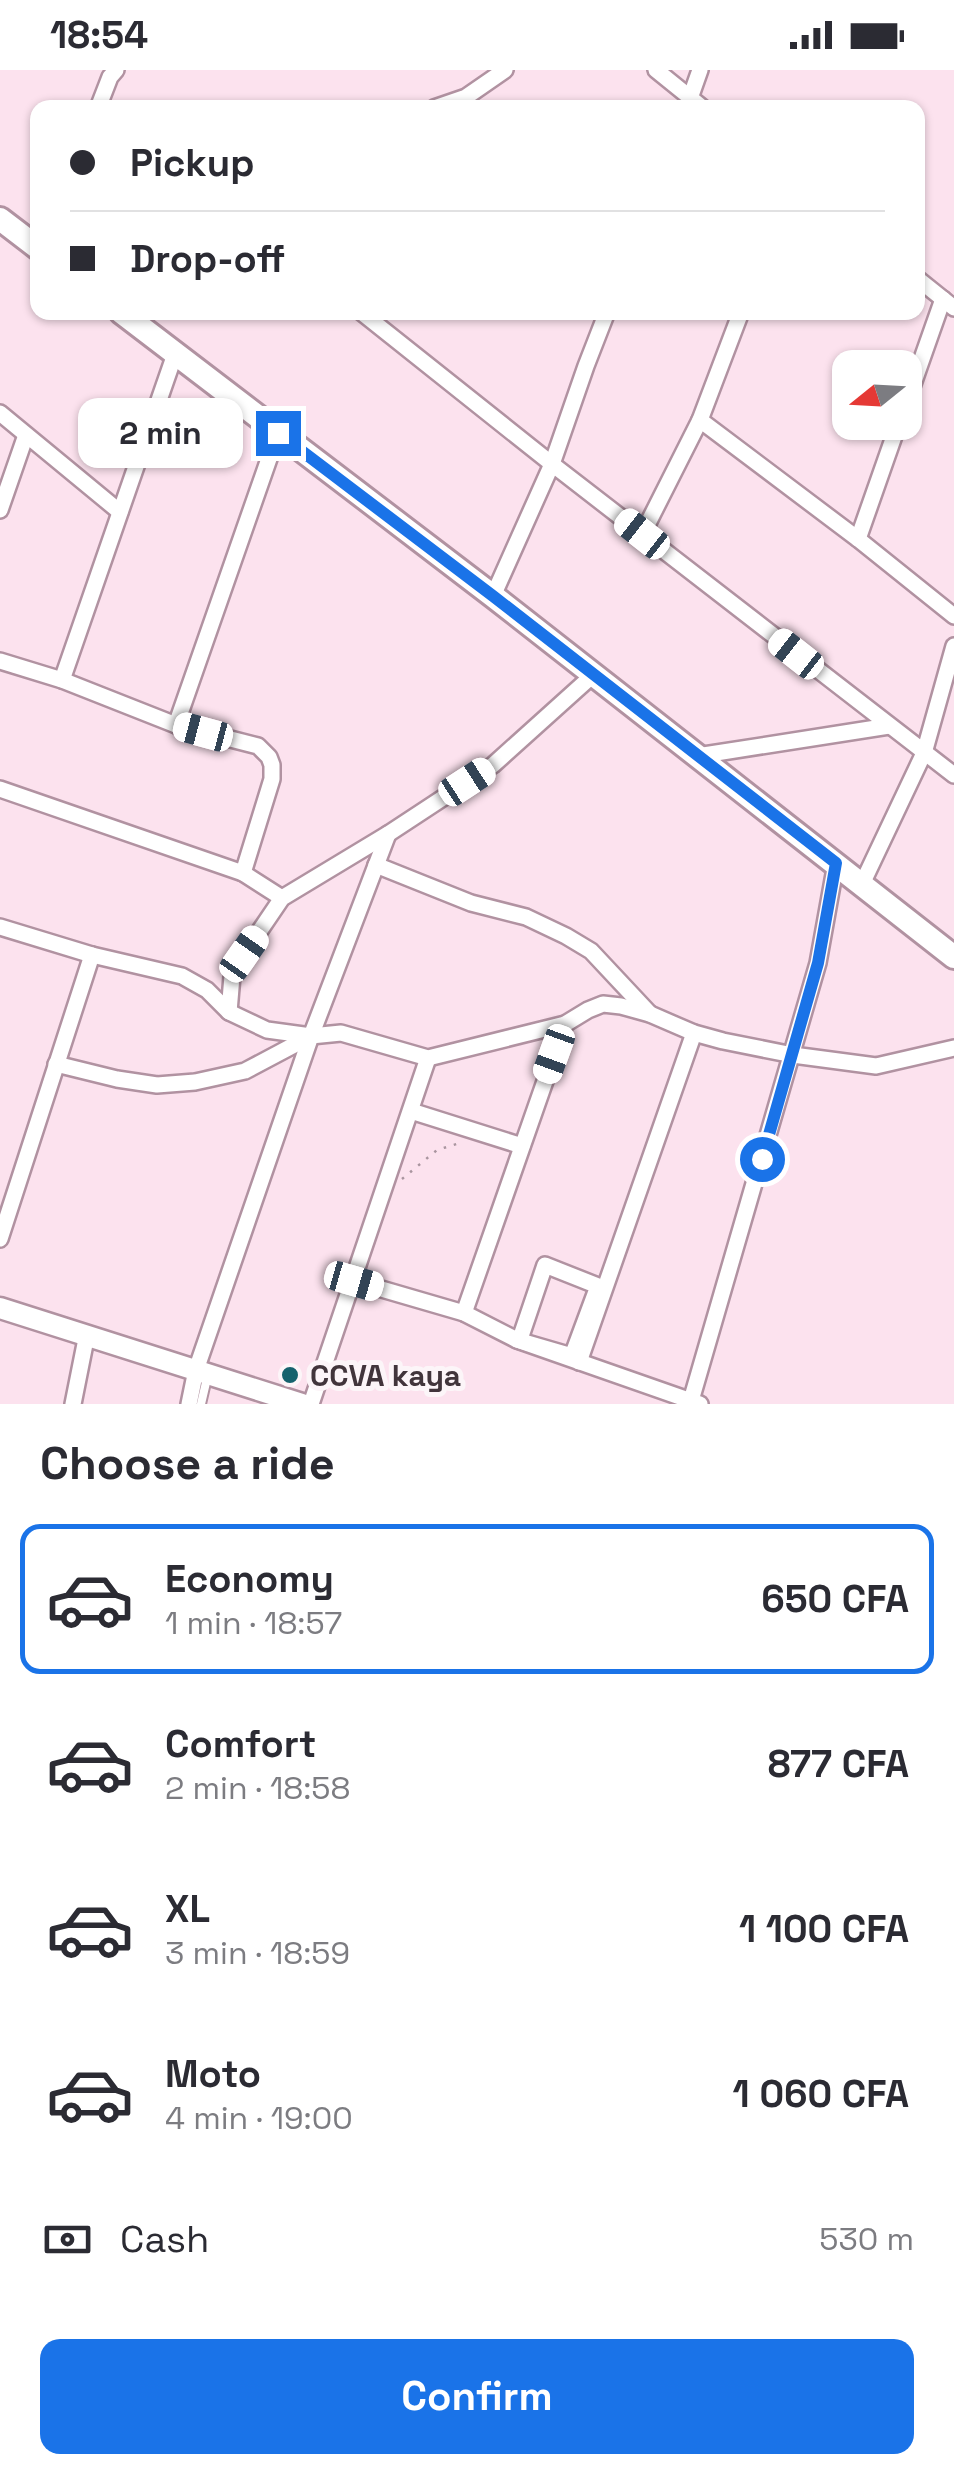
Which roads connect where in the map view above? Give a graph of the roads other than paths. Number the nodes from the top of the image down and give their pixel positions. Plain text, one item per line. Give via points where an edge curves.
1 (116, 70) edge
2 (505, 70) edge
3 (656, 70) edge
4 (700, 70) edge
5 (101, 100) edge
6 (457, 100) edge
7 (690, 100) edge
8 (695, 100) edge
9 (0, 219) edge
10 (30, 238) edge
11 (925, 285) edge
12 (948, 304) edge
13 (131, 320) edge
14 (371, 320) edge
15 (605, 320) edge
16 (738, 320) edge
17 (176, 354) junction
18 (922, 366) edge
19 (0, 413) edge
20 (700, 420) junction
21 (278, 433) junction
22 (26, 434) junction
23 (893, 440) edge
24 (552, 464) junction
25 (0, 510) edge
26 (120, 512) junction
27 (642, 534) junction
28 (858, 539) junction
29 (493, 596) junction
30 (954, 616) edge
31 (954, 646) edge
32 (0, 660) edge
33 (593, 675) junction
34 (62, 680) junction
35 (176, 725) junction
36 (889, 726) junction
37 (924, 753) junction
38 (697, 756) junction
39 (954, 775) edge
40 (0, 789) edge
41 (388, 834) junction
42 (836, 863) junction
43 (376, 865) junction
44 (243, 873) junction
45 (862, 884) junction
46 (282, 898) junction
47 (0, 928) edge
48 (92, 955) junction
49 (954, 957) edge
50 (230, 1012) junction
51 (650, 1014) junction
52 (565, 1024) junction
53 (694, 1033) junction
54 (311, 1036) junction
55 (954, 1048) edge
56 (792, 1055) junction
57 (428, 1058) junction
58 (56, 1064) junction
59 (411, 1110) junction
60 (522, 1146) junction
61 (0, 1239) edge
62 (354, 1281) junction
63 (0, 1308) edge
64 (464, 1313) junction
65 (86, 1334) junction
66 (517, 1340) junction
67 (579, 1362) junction
68 (202, 1372) junction
69 (694, 1403) edge
70 (72, 1404) edge
71 (188, 1404) edge
72 (201, 1404) edge
73 (302, 1404) edge
74 (311, 1404) edge

1 - 5 street
2 - 6 street
3 - 7 street
4 - 8 street
9 - 10 main road
11 - 12 street
12 - 18 street
13 - 17 main road
14 - 24 street
15 - 24 street
16 - 20 street
17 - 21 main road
17 - 26 street
19 - 22 street
20 - 27 street
20 - 28 street
21 - 29 main road
21 - 35 street
22 - 25 street
22 - 26 street
23 - 28 street
24 - 27 street
24 - 29 street
26 - 34 street
27 - 36 street
28 - 30 street
29 - 33 main road
31 - 37 street
32 - 34 street
33 - 38 main road
33 - 41 street via 494,765
34 - 35 street
35 - 44 street via 258,746 270,757 272,779
36 - 37 street
36 - 38 street
37 - 39 street
37 - 45 street
38 - 42 main road
40 - 44 street
41 - 43 street
41 - 46 street
42 - 45 main road
42 - 56 street
43 - 51 street via 566,936 592,951
43 - 54 street
44 - 46 street
45 - 49 main road
46 - 50 street via 232,976
47 - 48 street
48 - 50 street via 182,976
48 - 58 street
50 - 54 street via 267,1030
51 - 52 street via 603,1004
51 - 53 street
52 - 57 street
52 - 60 street
53 - 56 street
53 - 67 street
54 - 57 street via 341,1033
54 - 58 street via 245,1071 195,1082 157,1085
54 - 68 street
55 - 56 street via 876,1066
56 - 69 street
57 - 59 street
58 - 61 street
59 - 60 street
59 - 62 street
60 - 64 street
62 - 64 street
62 - 74 street
63 - 65 main road
64 - 66 street
65 - 68 main road
65 - 70 street
66 - 66 street via 545,1265 598,1286 572,1356
66 - 67 street
67 - 69 street
68 - 71 street
68 - 72 lane
68 - 73 main road

